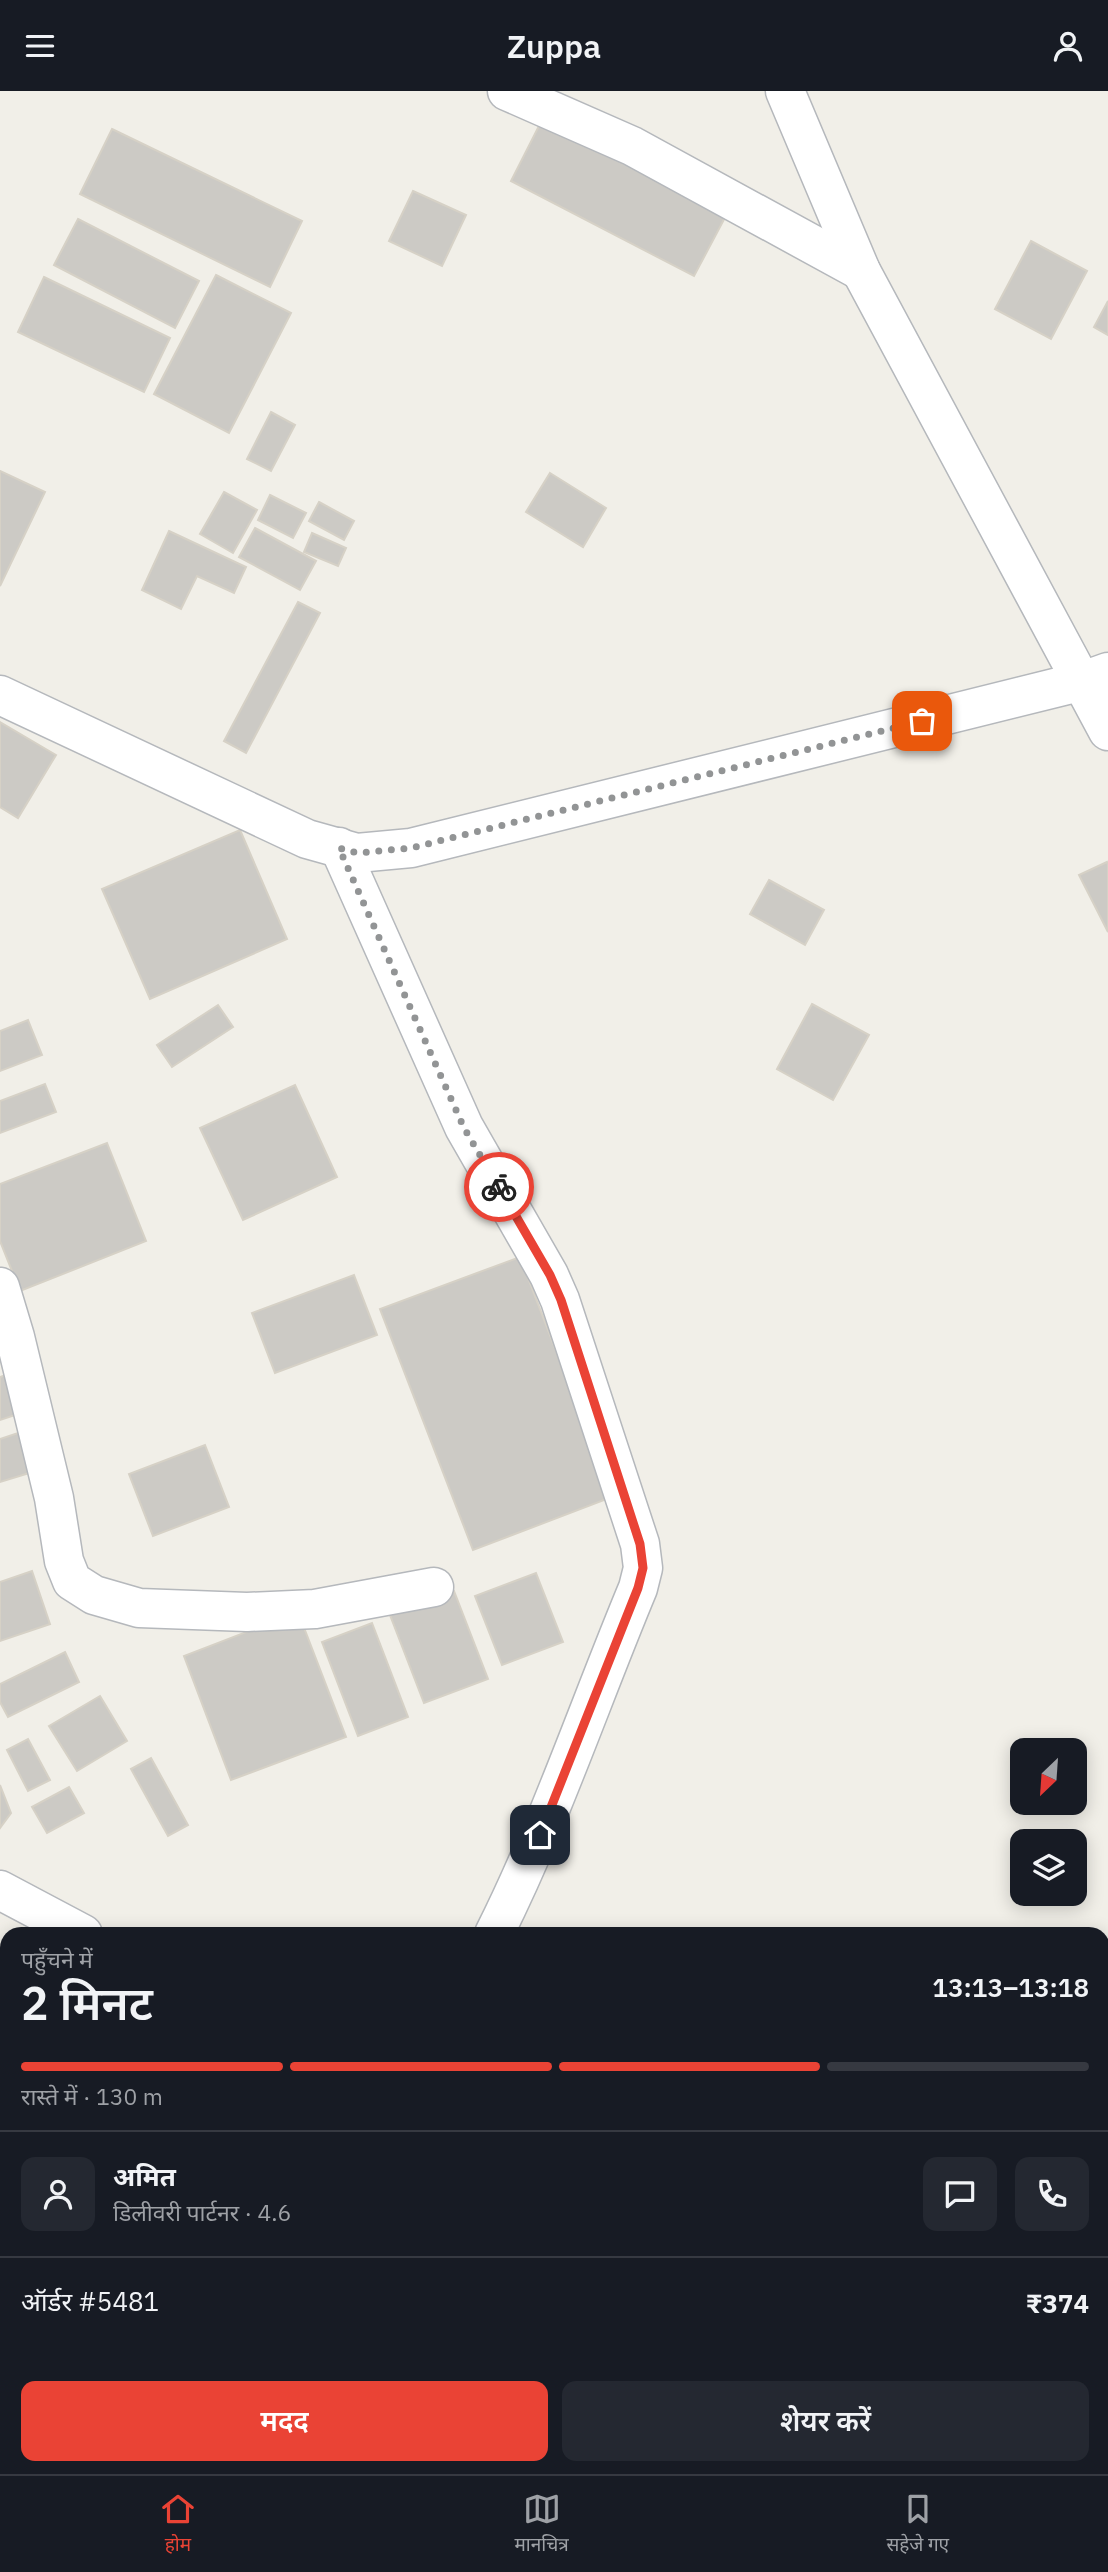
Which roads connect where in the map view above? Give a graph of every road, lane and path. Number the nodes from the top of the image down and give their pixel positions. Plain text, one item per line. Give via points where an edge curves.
1 (507, 91) edge
2 (785, 91) edge
3 (861, 271) junction
4 (1095, 677) edge
5 (0, 695) edge
6 (1108, 731) edge
7 (339, 848) junction
8 (0, 1287) edge
9 (434, 1587) dead end
10 (0, 1890) edge
11 (70, 1927) edge
12 (497, 1927) edge

1 - 3 street via 632,146
2 - 3 street
3 - 4 street
4 - 6 street
4 - 7 street via 411,848 357,853
5 - 7 street via 307,839
7 - 12 street via 464,1128 561,1300 640,1544 643,1568 638,1588 560,1786
8 - 9 street via 72,1581 94,1595 139,1608 247,1612 315,1609
10 - 11 street

